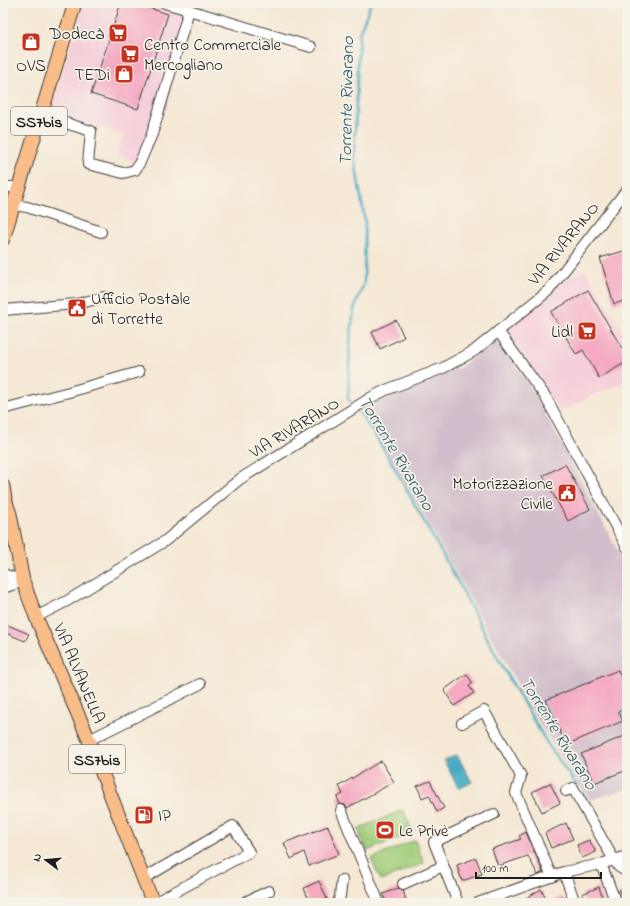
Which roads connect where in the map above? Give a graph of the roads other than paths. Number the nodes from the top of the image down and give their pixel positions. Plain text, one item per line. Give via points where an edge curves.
1 (75, 3) edge
2 (165, 3) edge
3 (189, 10) junction
4 (311, 47) dead end
5 (40, 116) junction
6 (3, 187) edge
7 (19, 187) junction
8 (627, 192) edge
9 (13, 204) junction
10 (101, 232) dead end
11 (3, 239) edge
12 (104, 298) dead end
13 (8, 310) edge
14 (498, 331) junction
15 (139, 372) dead end
16 (3, 409) edge
17 (3, 486) edge
18 (4, 501) edge
19 (3, 526) edge
20 (16, 547) junction
21 (627, 547) edge
22 (3, 574) edge
23 (23, 581) junction
24 (3, 588) edge
25 (36, 617) junction
26 (200, 684) dead end
27 (462, 723) dead end
28 (89, 740) junction
29 (566, 791) dead end
30 (341, 810) dead end
31 (494, 814) dead end
32 (622, 860) edge
33 (601, 864) junction
34 (443, 866) junction
35 (564, 872) junction
36 (627, 872) edge
37 (552, 877) junction
38 (143, 879) junction
39 (342, 880) dead end
40 (403, 884) dead end
41 (269, 891) dead end
42 (154, 903) edge
43 (243, 903) edge
44 (338, 903) edge
45 (379, 903) edge
46 (458, 903) edge
47 (478, 903) edge
48 (575, 903) edge
49 (616, 903) edge

1 - 5 main road, SS7bis
2 - 3 street
3 - 4 street
3 - 5 street via 152,134 135,170 123,173 88,164 91,131
5 - 7 main road, SS7bis
6 - 7 street
7 - 9 main road, SS7bis
8 - 14 street, VIA RIVARANO via 549,290
9 - 10 street
9 - 11 main road, SS7bis
12 - 13 street via 77,304
14 - 21 street via 545,396
14 - 25 street, VIA RIVARANO via 474,351 443,368 386,390 240,479 165,541
15 - 16 street
17 - 18 main road, SS7bis
18 - 20 main road, SS7bis via 10,514
19 - 20 main road, SS7bis
20 - 23 main road, VIA ALVANELLA / SS7bis
22 - 23 street
23 - 24 street
23 - 25 main road, VIA ALVANELLA / SS7bis
25 - 28 main road, VIA ALVANELLA / SS7bis
26 - 28 street
27 - 37 street via 484,711 521,776 516,793
28 - 38 main road, VIA ALVANELLA / SS7bis
29 - 32 street via 573,788
30 - 45 street
31 - 34 street via 434,842
32 - 33 street
32 - 36 street via 619,867
33 - 35 street
33 - 49 street
34 - 40 street
34 - 46 street
35 - 37 street
35 - 48 street
37 - 47 street
38 - 42 main road, VIA ALVANELLA / SS7bis
38 - 42 street, VIA ALVANELLA via 233,826 249,852
39 - 44 street
41 - 43 street

